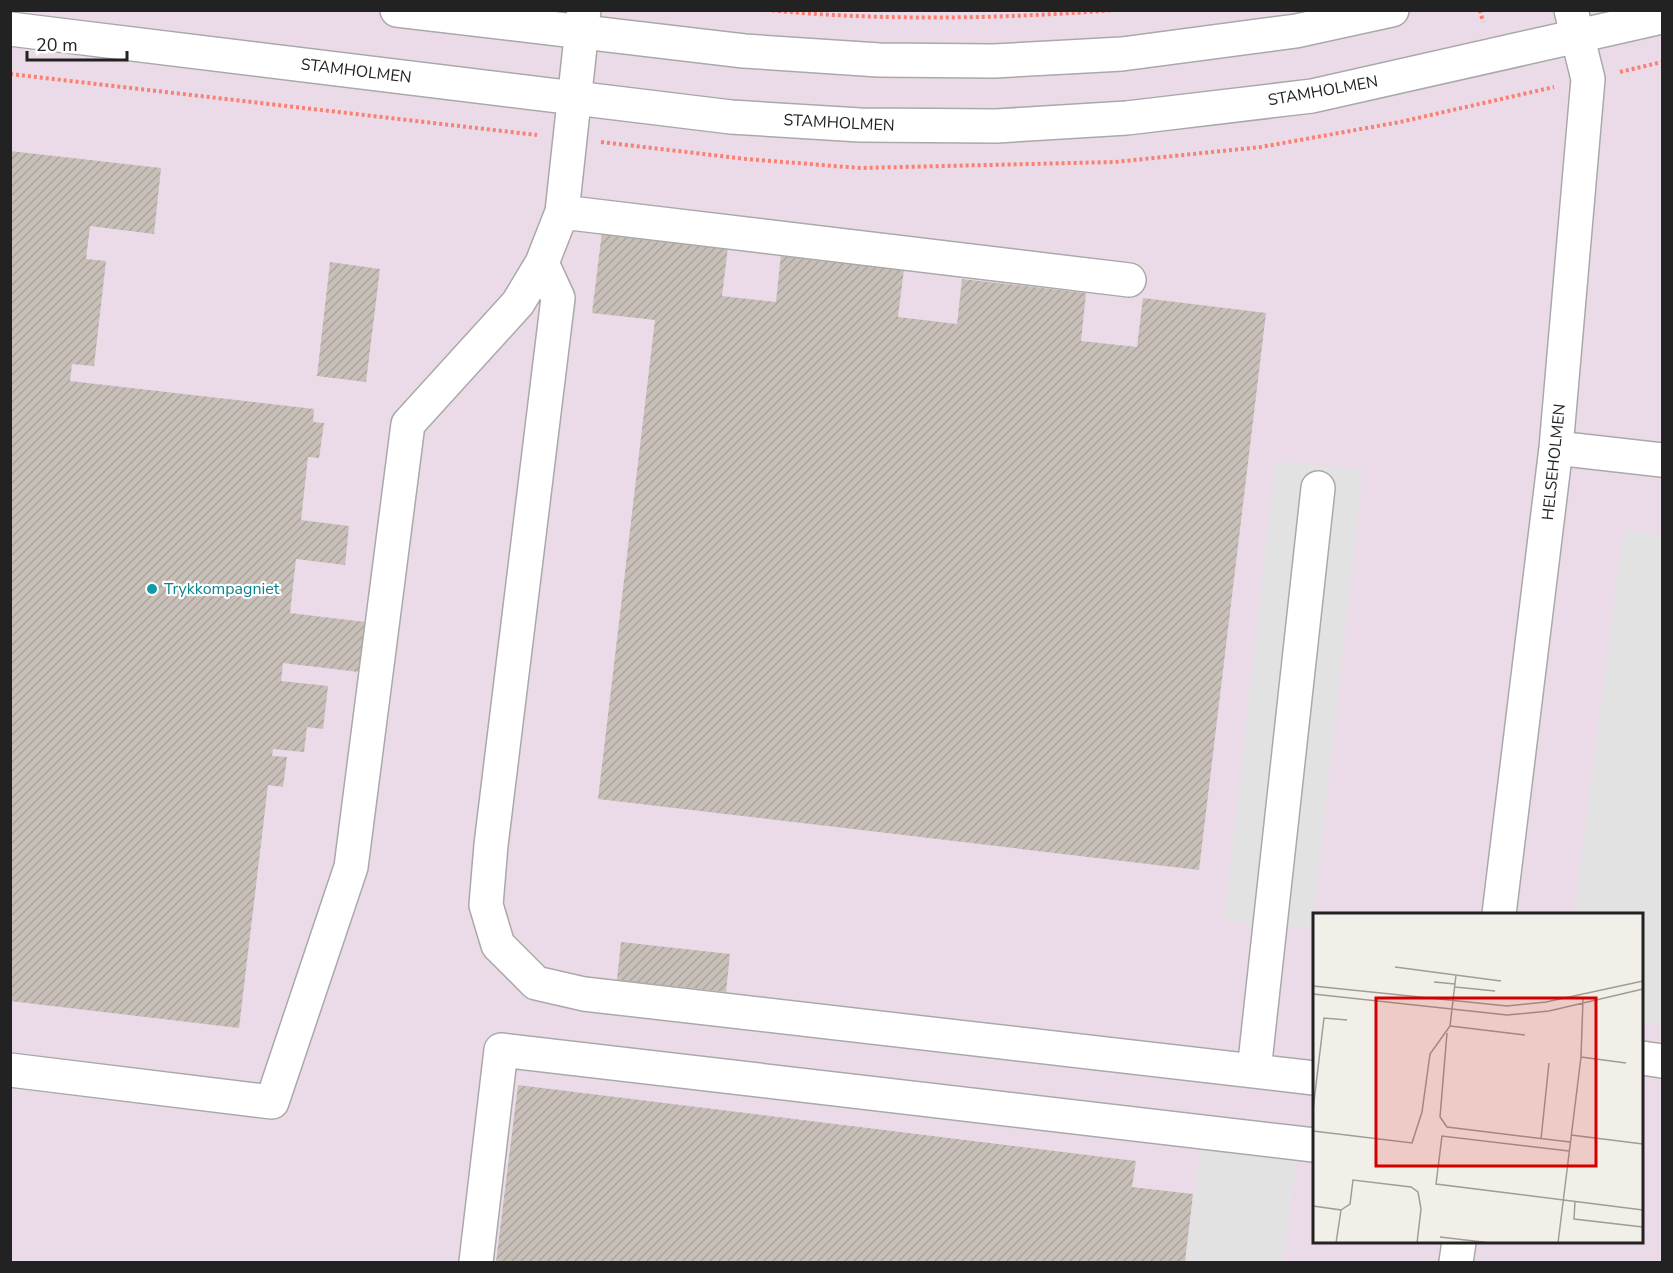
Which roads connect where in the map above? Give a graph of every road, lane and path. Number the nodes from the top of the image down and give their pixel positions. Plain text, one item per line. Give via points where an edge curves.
1 (397, 10) edge
2 (766, 10) edge
3 (1114, 10) edge
4 (1392, 10) edge
5 (1662, 17) edge
6 (583, 22) edge
7 (1574, 24) edge
8 (10, 28) edge
9 (575, 97) junction
10 (562, 213) junction
11 (542, 263) junction
12 (1129, 280) dead end
13 (1557, 448) junction
14 (1662, 460) edge
15 (1318, 488) dead end
16 (1499, 913) edge
17 (1643, 1058) edge
18 (1662, 1061) edge
19 (10, 1070) edge
20 (1254, 1071) junction
21 (1313, 1078) edge
22 (1313, 1145) edge
23 (1459, 1243) edge
24 (476, 1263) edge
25 (1456, 1263) edge

1 - 6 street
2 - 3 path via 935,19
4 - 6 street via 1296,31 1122,54 994,61 879,60 744,51
5 - 7 street, STAMHOLMEN
6 - 9 street
7 - 9 street, STAMHOLMEN via 1312,96 1127,118 996,126 860,125 731,117
7 - 13 street, HELSEHOLMEN via 1588,79
8 - 9 street, STAMHOLMEN
9 - 10 street
10 - 11 street
10 - 12 street
11 - 19 street via 518,303 408,424 351,867 272,1102
11 - 20 street via 558,298 491,845 486,905 498,945 536,983 584,994
13 - 14 street
13 - 16 street, HELSEHOLMEN
15 - 20 street
17 - 18 street
20 - 21 street
22 - 24 street via 501,1050
23 - 25 street

